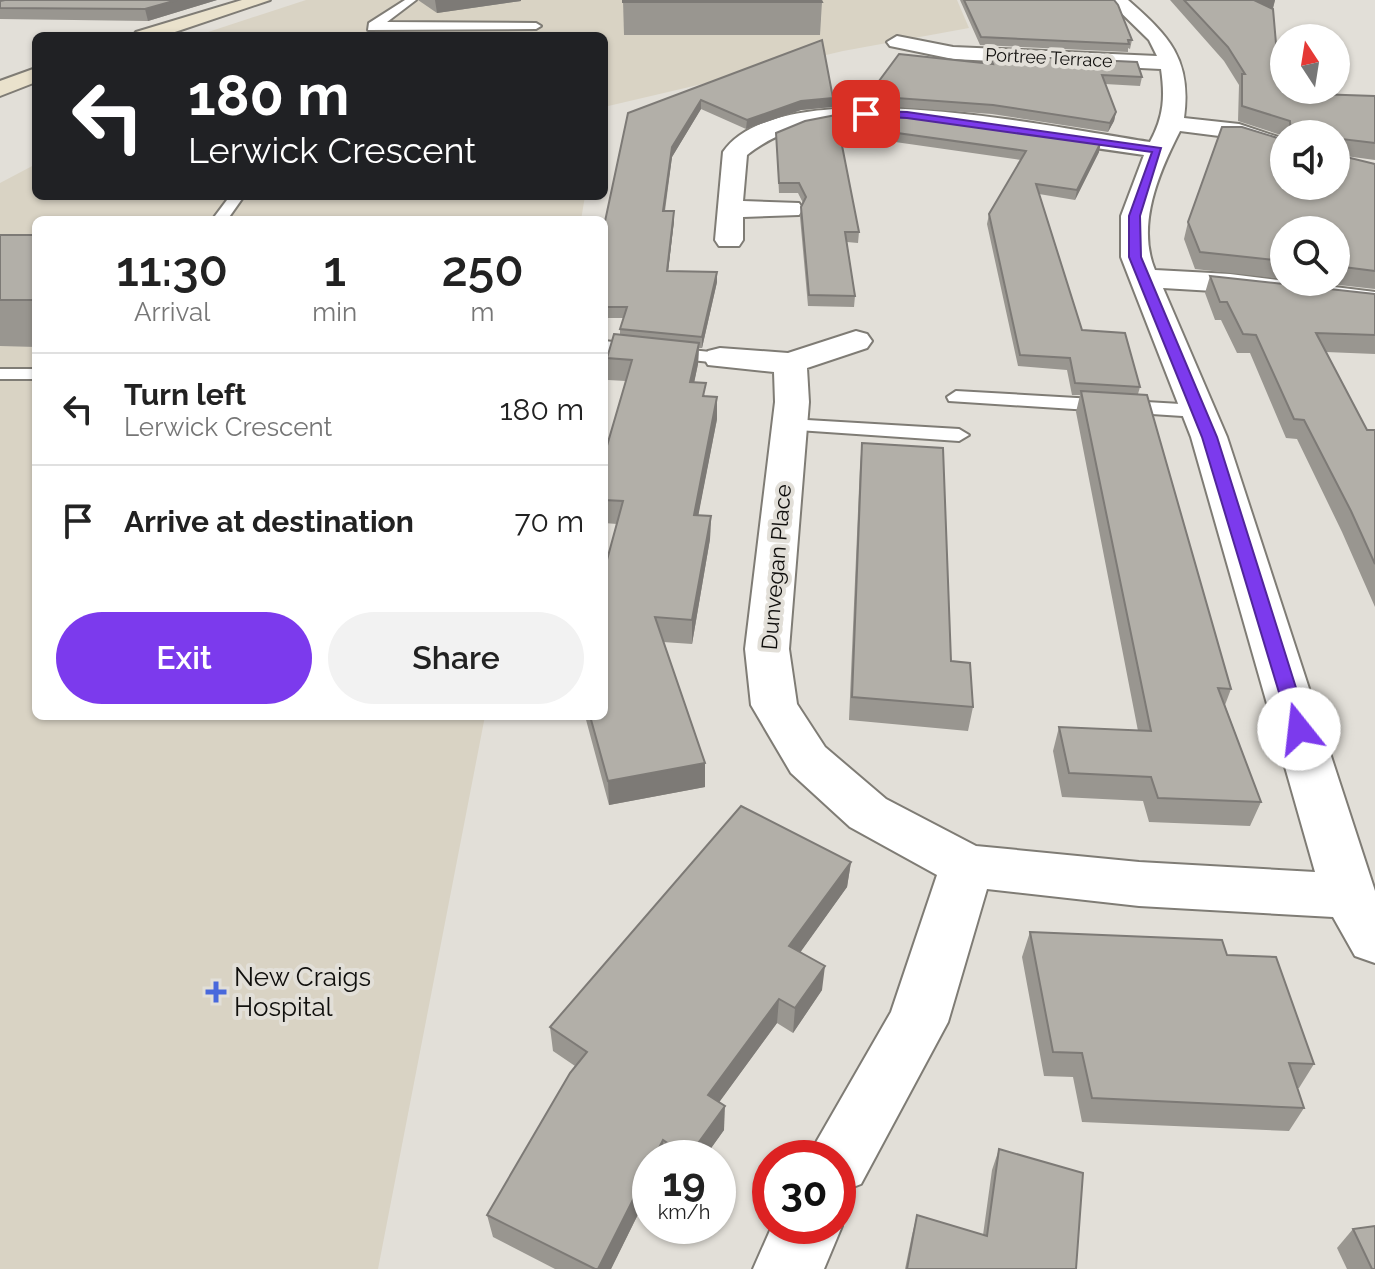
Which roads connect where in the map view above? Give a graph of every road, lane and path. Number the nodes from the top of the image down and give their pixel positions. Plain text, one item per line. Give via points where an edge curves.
1 (261, 0) edge
2 (411, 0) edge
3 (1117, 0) edge
4 (492, 14) dead end
5 (373, 25) junction
6 (486, 26) junction
7 (536, 26) dead end
8 (156, 32) edge
9 (369, 32) edge
10 (947, 38) dead end
11 (897, 42) dead end
12 (928, 49) junction
13 (1170, 63) junction
14 (32, 76) edge
15 (0, 89) edge
16 (1165, 136) junction
17 (1270, 137) edge
18 (730, 209) junction
19 (790, 209) dead end
20 (729, 240) dead end
21 (1142, 278) junction
22 (1375, 301) edge
23 (856, 341) dead end
24 (608, 346) edge
25 (720, 358) joint
26 (790, 363) junction
27 (0, 374) edge
28 (32, 374) edge
29 (956, 397) dead end
30 (1198, 411) junction
31 (790, 425) junction
32 (959, 435) dead end
33 (967, 866) junction
34 (1349, 896) junction
35 (1375, 939) edge
36 (850, 1140) edge
37 (800, 1244) edge
38 (788, 1269) edge

1 - 8 street
2 - 5 lane
3 - 13 street via 1158,37
4 - 6 lane
5 - 6 lane
5 - 9 lane
6 - 7 lane
10 - 12 street
11 - 12 street, Portree Terrace
12 - 13 street, Portree Terrace
13 - 16 street via 1176,96
14 - 15 street
16 - 17 street
16 - 18 street via 907,115 799,120 769,129 735,152
16 - 21 street via 1134,216 1135,257
18 - 19 street
18 - 20 street
21 - 22 street
21 - 30 street
23 - 26 street
24 - 25 lane
25 - 26 street
26 - 31 street, Dunvegan Place
27 - 28 lane
29 - 30 lane
30 - 34 street
31 - 32 lane
31 - 33 street, Dunvegan Place via 767,649 774,705 808,760 868,813
33 - 34 street, Dunvegan Place via 1139,884
33 - 36 street via 918,1022
34 - 35 street
37 - 38 street

